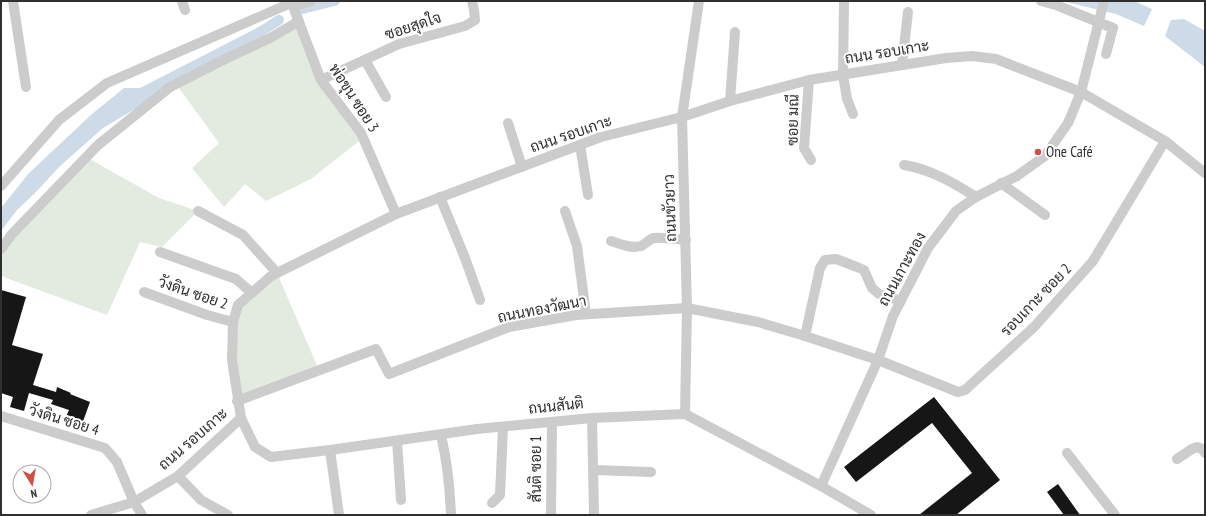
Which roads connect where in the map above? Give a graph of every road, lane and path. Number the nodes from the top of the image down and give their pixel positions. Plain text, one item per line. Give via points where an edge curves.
1 (13, 1) edge
2 (311, 1) edge
3 (472, 1) edge
4 (699, 1) edge
5 (844, 1) edge
6 (1041, 1) edge
7 (1104, 1) edge
8 (292, 3) edge
9 (908, 12) dead end
10 (1099, 20) junction
11 (299, 21) junction
12 (735, 32) dead end
13 (1106, 54) dead end
14 (365, 60) junction
15 (902, 65) junction
16 (843, 75) junction
17 (321, 80) junction
18 (809, 80) junction
19 (26, 87) dead end
20 (1081, 92) junction
21 (386, 97) dead end
22 (730, 100) junction
23 (853, 114) dead end
24 (682, 118) junction
25 (508, 123) dead end
26 (1165, 141) junction
27 (580, 145) junction
28 (810, 160) dead end
29 (904, 165) dead end
30 (522, 167) junction
31 (1205, 173) edge
32 (1001, 183) junction
33 (1, 186) edge
34 (588, 195) dead end
35 (976, 197) junction
36 (440, 198) junction
37 (198, 211) dead end
38 (565, 211) dead end
39 (396, 214) junction
40 (1045, 215) dead end
41 (686, 240) junction
42 (611, 241) dead end
43 (1, 249) edge
44 (160, 252) dead end
45 (277, 273) junction
46 (144, 292) dead end
47 (252, 293) junction
48 (480, 300) dead end
49 (901, 301) junction
50 (687, 308) junction
51 (586, 314) junction
52 (233, 322) junction
53 (805, 336) junction
54 (878, 360) junction
55 (238, 401) junction
56 (685, 414) junction
57 (1, 416) edge
58 (241, 418) junction
59 (592, 418) junction
60 (552, 422) junction
61 (503, 427) junction
62 (441, 434) junction
63 (397, 441) junction
64 (330, 450) junction
65 (1067, 453) dead end
66 (1205, 453) edge
67 (1177, 459) dead end
68 (594, 470) junction
69 (651, 472) dead end
70 (178, 476) junction
71 (821, 486) junction
72 (401, 500) dead end
73 (134, 502) junction
74 (492, 503) dead end
75 (91, 515) edge
76 (142, 515) edge
77 (228, 515) edge
78 (339, 515) edge
79 (450, 515) edge
80 (551, 515) edge
81 (594, 515) edge
82 (871, 515) edge
83 (1115, 515) edge

1 - 19 street
2 - 8 street
3 - 14 street, ซอยสุดใจ via 475,20 465,26 399,44
4 - 24 street, ถนนขัวยาว
5 - 16 street
6 - 10 street
7 - 10 street, ถนนเกาะทอง
8 - 11 street, พ่อขุน ซอย 3
8 - 33 street via 107,83 58,120
9 - 15 street
10 - 13 street via 1113,28
10 - 20 street, ถนนเกาะทอง
11 - 17 street, พ่อขุน ซอย 3
11 - 43 street via 170,87 98,145 12,234
12 - 22 street
14 - 17 street, ซอยสุดใจ
14 - 21 street
15 - 16 street, ถนน รอบเกาะ
15 - 20 street, ถนน รอบเกาะ via 972,56 996,59
16 - 18 street, ถนน รอบเกาะ
16 - 23 street via 847,99
17 - 39 street, พ่อขุน ซอย 3 via 361,133
18 - 22 street, ถนน รอบเกาะ
18 - 28 street, ซอย มณี via 804,148
20 - 26 street, ถนน รอบเกาะ
20 - 32 street, ถนนเกาะทอง via 1068,123 1045,156
22 - 24 street, ถนน รอบเกาะ
24 - 27 street, ถนน รอบเกาะ via 601,137
24 - 41 street, ถนนขัวยาว
25 - 30 street
26 - 31 street, ถนน รอบเกาะ
26 - 54 street, รอบเกาะ ซอย 2 via 1093,261 1034,327 965,390 958,392
27 - 30 street, ถนน รอบเกาะ
27 - 34 street
29 - 35 street via 932,173
30 - 36 street, ถนน รอบเกาะ
32 - 35 street, ถนนเกาะทอง
32 - 40 street
35 - 49 street, ถนนเกาะทอง via 956,211 928,248
36 - 39 street, ถนน รอบเกาะ
36 - 48 street
37 - 45 street via 243,235
38 - 51 street via 577,246
39 - 45 street, ถนน รอบเกาะ
41 - 42 street via 654,238 637,247
41 - 50 street, ถนนขัวยาว
44 - 47 street via 236,279
45 - 47 street, ถนน รอบเกาะ
46 - 52 street, วังดิน ซอย 2
47 - 52 street, ถนน รอบเกาะ via 238,305
49 - 53 street via 879,294 872,288 864,270 836,259 825,260 820,268
49 - 54 street, ถนนเกาะทอง via 893,316
50 - 51 street, ถนนทองวัฒนา
50 - 53 street, ถนนทองวัฒนา via 758,322
50 - 56 street, ถนนขัวยาว
51 - 55 street, ถนนทองวัฒนา via 509,327 389,374 376,348
52 - 55 street, ถนน รอบเกาะ via 232,360
53 - 54 street, ถนนทองวัฒนา
54 - 71 street, ถนนเกาะทอง
55 - 58 street, ถนน รอบเกาะ
56 - 59 street, ถนนสันติ
56 - 71 street
57 - 73 street, วังดิน ซอย 4 via 105,448 117,462
58 - 64 street, ถนนสันติ via 255,447 271,457
58 - 70 street, ถนน รอบเกาะ
59 - 60 street, ถนนสันติ
59 - 68 street
60 - 61 street, ถนนสันติ
60 - 80 street, สันติ ซอย 1
61 - 62 street, ถนนสันติ
61 - 74 street via 500,494
62 - 63 street, ถนนสันติ
62 - 79 street via 450,489
63 - 64 street, ถนนสันติ
63 - 72 street
64 - 78 street
65 - 83 street
66 - 67 street via 1197,446
68 - 69 street
68 - 81 street
70 - 73 street, ถนน รอบเกาะ
70 - 77 street via 201,500
71 - 82 street
73 - 75 street, ถนน รอบเกาะ
73 - 76 street, วังดิน ซอย 4

